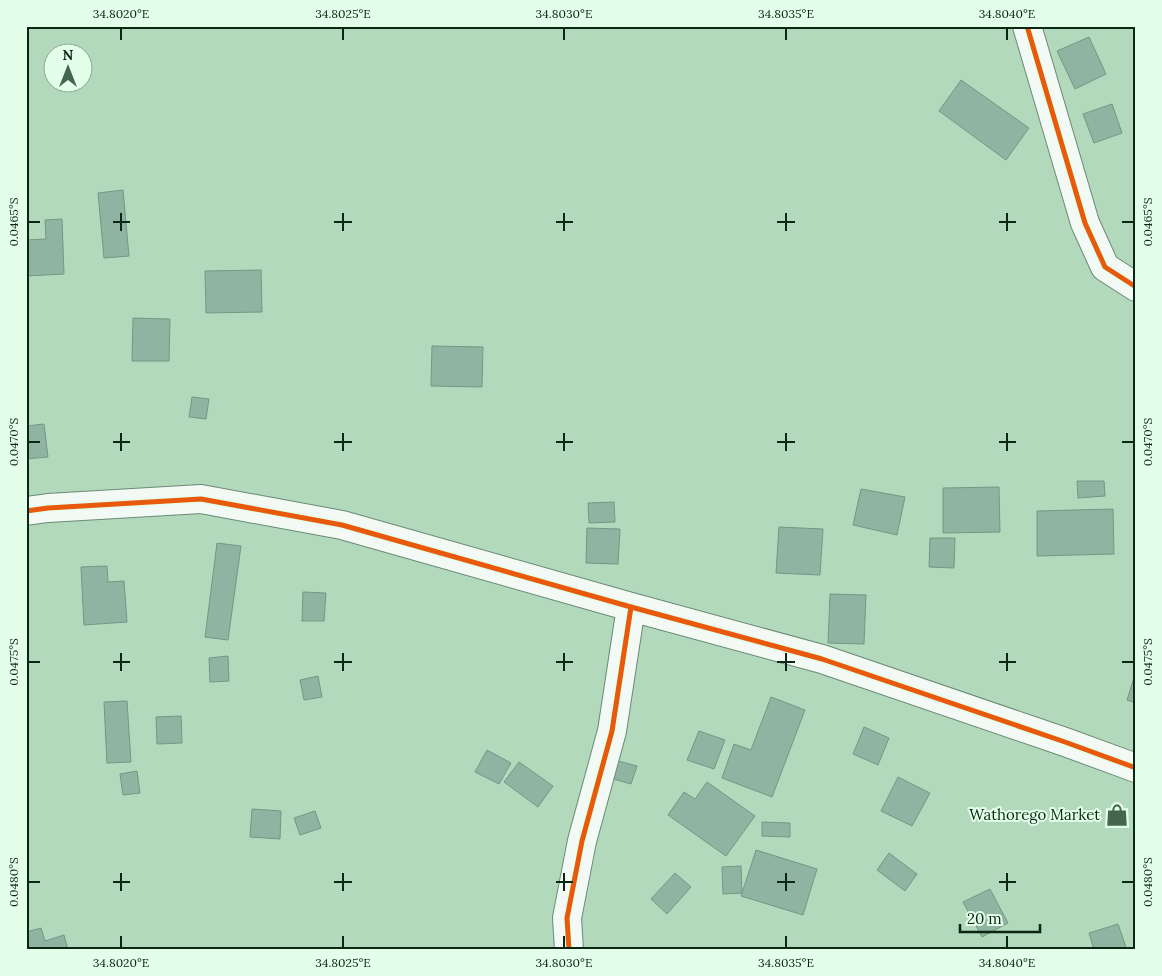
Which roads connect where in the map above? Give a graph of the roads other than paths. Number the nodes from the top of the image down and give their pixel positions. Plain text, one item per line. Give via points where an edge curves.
1 (1027, 26) edge
2 (1136, 288) edge
3 (26, 511) edge
4 (631, 607) junction
5 (1136, 768) edge
6 (569, 950) edge

1 - 2 street via 1085,223 1105,267
3 - 4 street via 201,499 342,525
4 - 5 street via 822,659
4 - 6 street via 612,730 582,840 567,918

